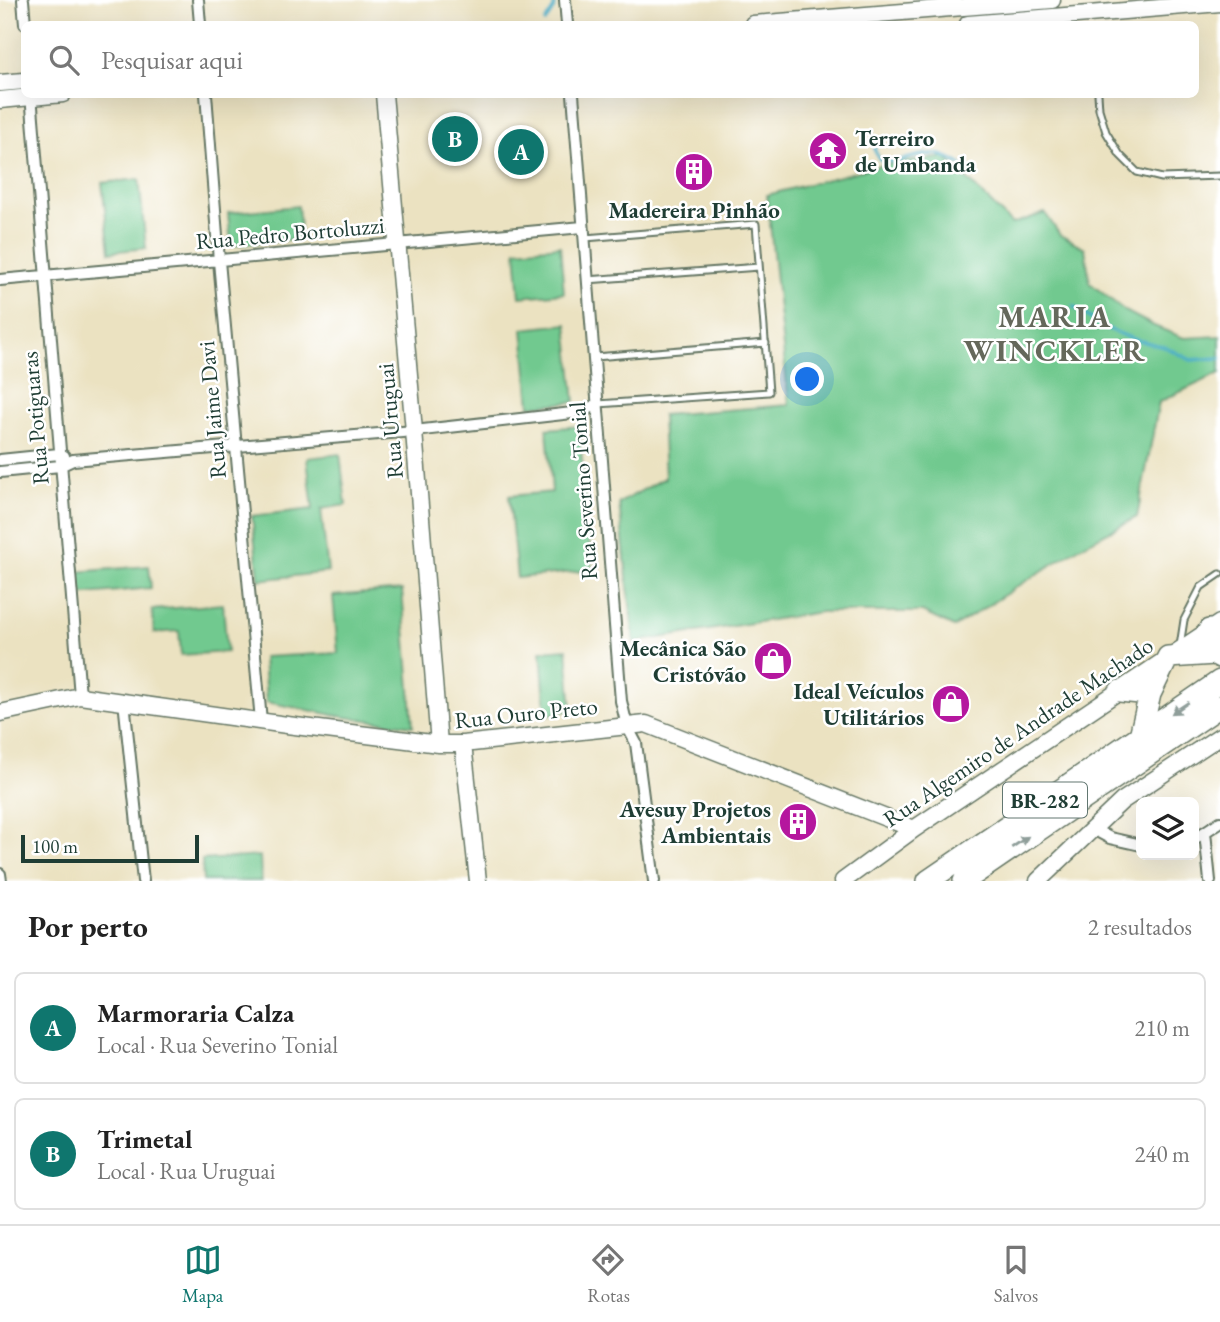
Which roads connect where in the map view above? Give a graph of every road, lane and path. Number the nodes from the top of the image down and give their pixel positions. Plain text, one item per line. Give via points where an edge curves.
1 (23, 0) edge
2 (198, 0) edge
3 (565, 0) edge
4 (1052, 0) edge
5 (1220, 3) edge
6 (1102, 10) edge
7 (932, 13) edge
8 (25, 21) edge
9 (200, 21) edge
10 (567, 21) edge
11 (802, 21) edge
12 (997, 21) edge
13 (21, 81) edge
14 (0, 83) edge
15 (21, 97) edge
16 (31, 98) edge
17 (206, 98) edge
18 (384, 98) edge
19 (573, 98) edge
20 (1098, 98) edge
21 (0, 100) edge
22 (1220, 176) edge
23 (584, 232) junction
24 (397, 244) junction
25 (219, 261) junction
26 (759, 267) junction
27 (45, 277) junction
28 (0, 280) edge
29 (587, 280) junction
30 (766, 343) junction
31 (594, 357) junction
32 (598, 404) junction
33 (414, 431) junction
34 (236, 446) junction
35 (0, 460) edge
36 (60, 460) junction
37 (0, 472) edge
38 (1220, 574) edge
39 (1215, 626) edge
40 (1174, 653) junction
41 (1217, 656) edge
42 (1220, 681) edge
43 (1120, 691) junction
44 (1150, 694) junction
45 (80, 696) junction
46 (124, 701) junction
47 (1220, 706) edge
48 (0, 713) edge
49 (261, 721) junction
50 (627, 726) junction
51 (1140, 736) junction
52 (1220, 736) edge
53 (439, 744) junction
54 (463, 744) junction
55 (1220, 822) edge
56 (915, 829) junction
57 (1093, 829) junction
58 (1205, 832) junction
59 (1199, 836) edge
60 (1136, 844) edge
61 (0, 874) edge
62 (1, 881) edge
63 (142, 881) edge
64 (478, 881) edge
65 (654, 881) edge
66 (843, 881) edge
67 (928, 881) edge
68 (964, 881) edge
69 (1038, 881) edge
70 (1210, 881) edge

1 - 8 street
2 - 9 street
3 - 10 street
4 - 7 street
5 - 6 street
6 - 12 street
7 - 11 street
13 - 14 street
15 - 21 street
16 - 27 street, Rua Potiguaras
17 - 25 street, Rua Jaime Davi
18 - 24 street, Rua Uruguai
19 - 23 street, Rua Severino Tonial
20 - 22 lane via 1106,132 1137,172 1162,178
23 - 24 street, Rua Pedro Bortoluzzi
23 - 26 lane via 756,224
23 - 29 street, Rua Severino Tonial
24 - 25 street, Rua Pedro Bortoluzzi
24 - 33 street, Rua Uruguai
25 - 27 street, Rua Pedro Bortoluzzi
25 - 34 street, Rua Jaime Davi
26 - 29 lane
26 - 30 lane
27 - 28 street, Rua Pedro Bortoluzzi
27 - 36 street, Rua Potiguaras
29 - 31 street, Rua Severino Tonial
30 - 31 lane
30 - 32 lane via 769,392
31 - 32 street, Rua Severino Tonial
32 - 33 street via 581,412
32 - 50 street, Rua Severino Tonial via 621,701
33 - 34 street
33 - 53 street, Rua Uruguai
34 - 36 street
34 - 49 street, Rua Jaime Davi
35 - 36 street
36 - 37 street
36 - 45 street, Rua Potiguaras
38 - 40 lane via 1201,587
39 - 40 street, Rua Algemiro de Andrade Machado
39 - 41 highway via 1210,640
40 - 41 highway
40 - 43 street, Rua Algemiro de Andrade Machado
40 - 44 highway
42 -> 51 highway, BR-282
43 - 44 highway
43 - 56 street, Rua Algemiro de Andrade Machado
44 - 51 highway
45 - 46 street, Rua Ouro Preto
45 - 48 street, Rua Ouro Preto
46 - 49 street, Rua Ouro Preto
46 - 63 street
68 -> 47 highway, BR-282
49 - 53 street, Rua Ouro Preto
50 - 54 street, Rua Ouro Preto
50 - 56 street, Rua Ouro Preto via 646,724
50 - 65 street, Rua Severino Tonial via 636,743
51 - 67 highway, BR-282
52 - 57 street via 1122,801
53 - 54 street, Rua Ouro Preto
54 - 64 street
55 - 58 street
56 - 66 street, Rua Algemiro de Andrade Machado
57 - 60 street
57 - 69 street
58 - 59 street
58 - 70 street
61 - 62 street

